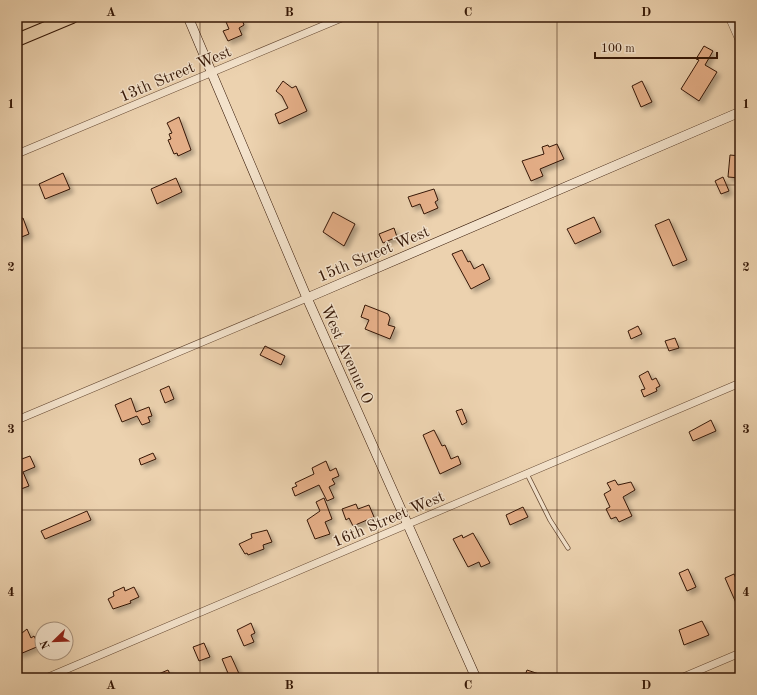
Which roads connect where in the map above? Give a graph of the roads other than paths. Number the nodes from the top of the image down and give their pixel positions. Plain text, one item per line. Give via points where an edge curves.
1 (72, 17) edge
2 (188, 17) edge
3 (344, 17) edge
4 (729, 17) edge
5 (17, 40) edge
6 (740, 42) edge
7 (212, 73) junction
8 (740, 112) edge
9 (17, 154) edge
10 (307, 298) junction
11 (740, 383) edge
12 (17, 420) edge
13 (527, 474) junction
14 (408, 526) junction
15 (568, 548) dead end
16 (740, 653) edge
17 (46, 678) edge
18 (476, 678) edge
19 (681, 678) edge

1 - 5 highway
2 - 7 street, West Avenue O
3 - 7 street, 13th Street West
4 - 6 street
7 - 9 street, 13th Street West
7 - 10 street, West Avenue O
8 - 10 street, 15th Street West
10 - 12 street, 15th Street West
10 - 14 street, West Avenue O
11 - 13 street, 16th Street West
13 - 14 street, 16th Street West
13 - 15 lane via 550,520
14 - 17 street, 16th Street West
14 - 18 street, West Avenue O
16 - 19 street

